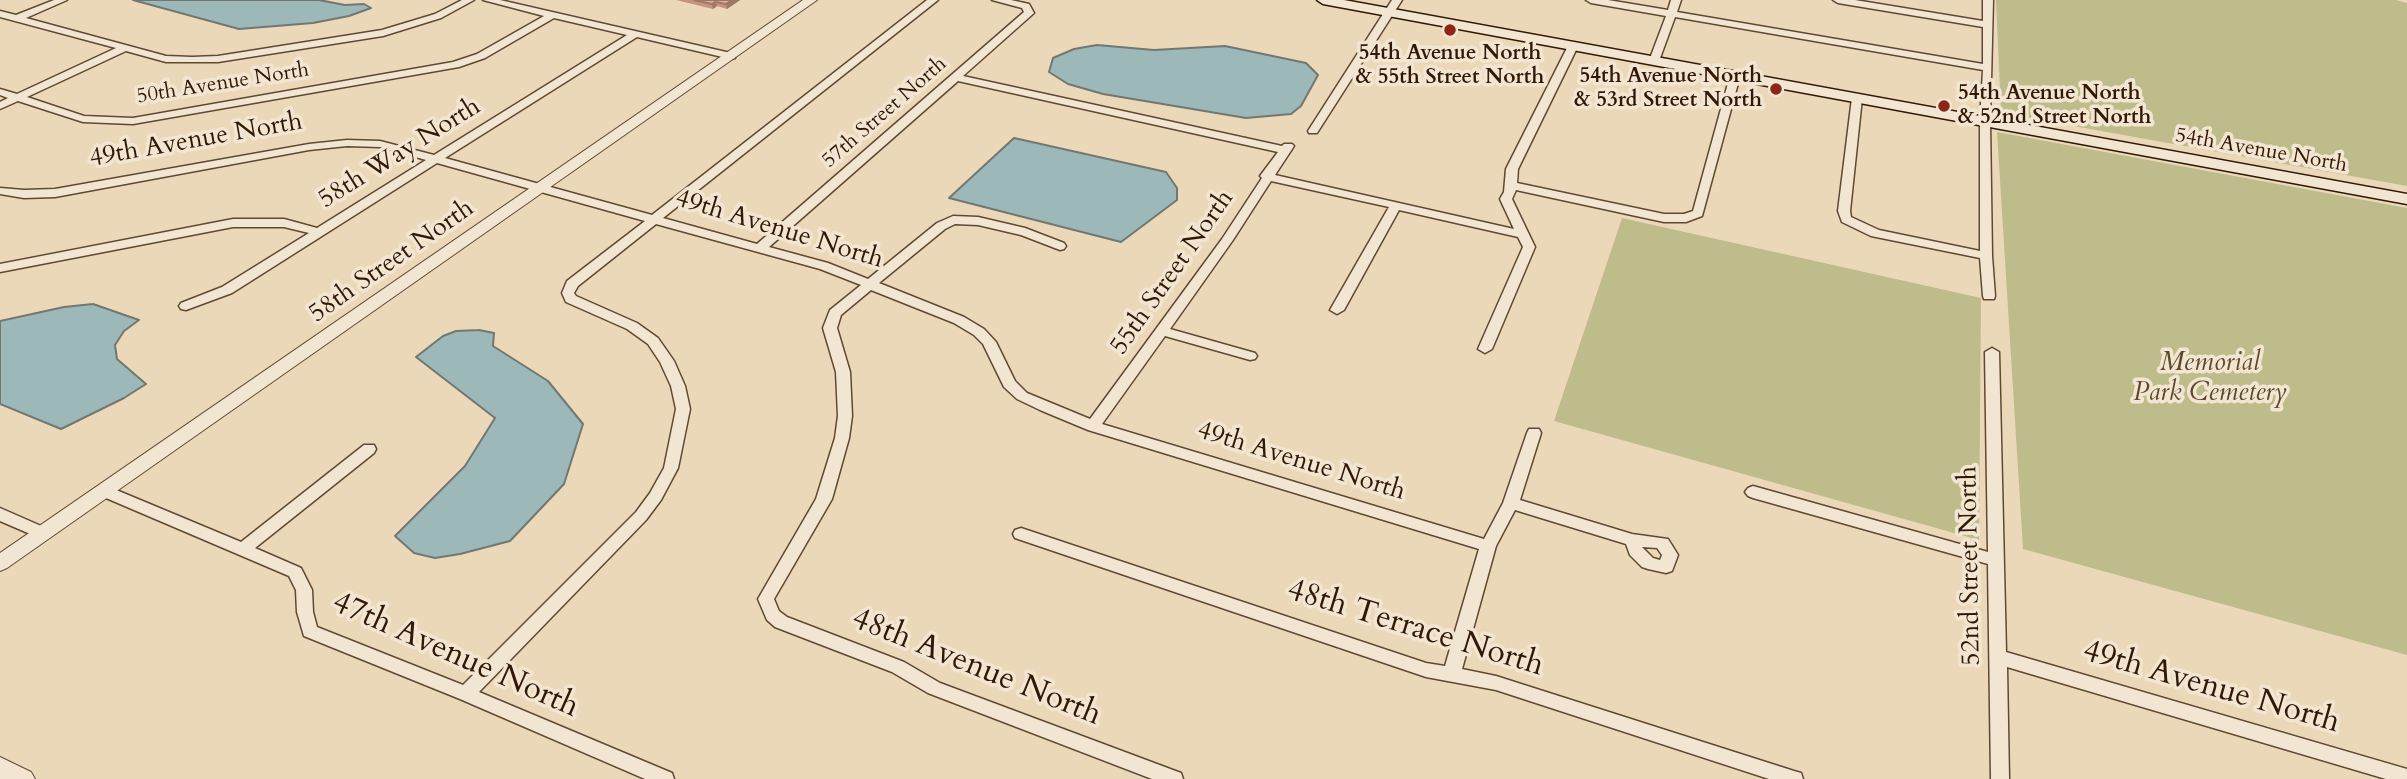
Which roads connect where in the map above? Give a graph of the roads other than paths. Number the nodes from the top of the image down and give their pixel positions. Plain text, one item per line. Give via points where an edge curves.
1 (62, 0) edge
2 (469, 0) edge
3 (488, 0) edge
4 (811, 0) edge
5 (933, 0) edge
6 (997, 0) edge
7 (1323, 0) edge
8 (1591, 0) edge
9 (1676, 0) edge
10 (1838, 0) edge
11 (1988, 0) edge
12 (1392, 6) edge
13 (0, 13) edge
14 (1671, 14) junction
15 (553, 15) junction
16 (18, 18) junction
17 (1989, 25) junction
18 (635, 34) junction
19 (1573, 46) junction
20 (125, 48) junction
21 (731, 56) junction
22 (1654, 61) junction
23 (1989, 68) junction
24 (956, 76) junction
25 (1735, 76) junction
26 (0, 92) edge
27 (18, 97) junction
28 (1857, 98) junction
29 (0, 106) edge
30 (1984, 121) junction
31 (1313, 131) dead end
32 (437, 158) junction
33 (1266, 176) junction
34 (1510, 185) junction
35 (542, 187) junction
36 (0, 191) edge
37 (2407, 199) edge
38 (1396, 205) junction
39 (653, 219) junction
40 (318, 232) junction
41 (1525, 235) junction
42 (1060, 246) dead end
43 (760, 248) junction
44 (1986, 256) junction
45 (0, 268) edge
46 (868, 284) junction
47 (1989, 296) dead end
48 (186, 306) dead end
49 (1337, 310) dead end
50 (1163, 331) junction
51 (1485, 349) dead end
52 (1992, 352) dead end
53 (1250, 356) dead end
54 (1093, 426) junction
55 (1534, 433) dead end
56 (369, 449) dead end
57 (104, 491) junction
58 (1753, 492) dead end
59 (1511, 503) junction
60 (0, 514) edge
61 (43, 533) junction
62 (1021, 534) dead end
63 (1632, 540) dead end
64 (1488, 545) junction
65 (243, 549) junction
66 (1994, 560) junction
67 (0, 563) edge
68 (1998, 657) junction
69 (1452, 673) junction
70 (466, 694) junction
71 (0, 767) edge
72 (2407, 777) edge
73 (23, 779) edge
74 (665, 779) edge
75 (1174, 779) edge
76 (1794, 779) edge
77 (2000, 779) edge

1 - 16 street
2 - 20 street via 421,23 383,33 218,59 166,59
3 - 15 street
4 - 21 street, 58th Street North
5 - 39 street
6 - 24 street, 57th Street North via 1026,6 1029,13
7 - 12 main road, 54th Avenue North
8 - 14 street
9 - 14 street
10 - 17 street
11 - 17 street
12 - 19 main road, 54th Avenue North
12 - 31 street
13 - 16 street
14 - 22 street
14 - 23 street
15 - 18 street
15 - 27 street, 50th Avenue North via 456,65 134,121 83,118
16 - 20 street
17 - 23 street
18 - 21 street
18 - 32 street, 58th Way North
19 - 22 main road, 54th Avenue North
19 - 34 street via 1512,169
20 - 27 street
21 - 35 street, 58th Street North
22 - 25 main road, 54th Avenue North
23 - 30 street
24 - 33 street, 55th Street North via 1286,148
24 - 43 street, 57th Street North
25 - 28 main road, 54th Avenue North
25 - 34 street via 1698,213 1664,218
26 - 27 street, 50th Avenue North
27 - 29 street
28 - 30 main road, 54th Avenue North
28 - 44 street via 1846,219 1875,233
30 - 37 main road, 54th Avenue North
30 - 44 street
32 - 35 street, 49th Avenue North
32 - 36 street, 49th Avenue North via 380,144 347,143 55,193
32 - 40 street, 58th Way North
33 - 38 street
33 - 50 street, 55th Street North
34 - 41 street via 1506,199
35 - 39 street, 49th Avenue North
35 - 57 street, 58th Street North
38 - 41 street
38 - 49 street
39 - 43 street, 49th Avenue North
39 - 70 street via 579,276 568,293 571,299 632,326 653,341 667,362 683,409 671,468 641,516
40 - 45 street via 284,223 233,223
40 - 48 street, 58th Way North via 227,290
41 - 51 street via 1529,247
42 - 46 street via 978,220 953,220
43 - 46 street, 49th Avenue North
44 - 47 street
46 - 54 street, 49th Avenue North via 979,332 989,342 1009,384 1022,396
46 - 75 street, 48th Avenue North via 835,313 831,328 843,372 842,438 810,527 766,599 774,615 781,622 898,667 934,688
50 - 53 street
50 - 54 street, 55th Street North
52 - 66 street, 52nd Street North
54 - 64 street, 49th Avenue North
55 - 59 street
56 - 65 street
57 - 61 street, 58th Street North
57 - 65 street, 47th Avenue North
58 - 66 street
59 - 63 street
59 - 64 street
60 - 61 street
61 - 67 street, 58th Street North
62 - 69 street, 48th Terrace North via 1426,670
64 - 69 street
65 - 70 street, 47th Avenue North via 295,572 304,590 310,631
66 - 68 street, 52nd Street North
68 - 72 street, 49th Avenue North
68 - 77 street, 52nd Street North
69 - 76 street, 48th Terrace North
70 - 74 street, 47th Avenue North
71 - 73 street

